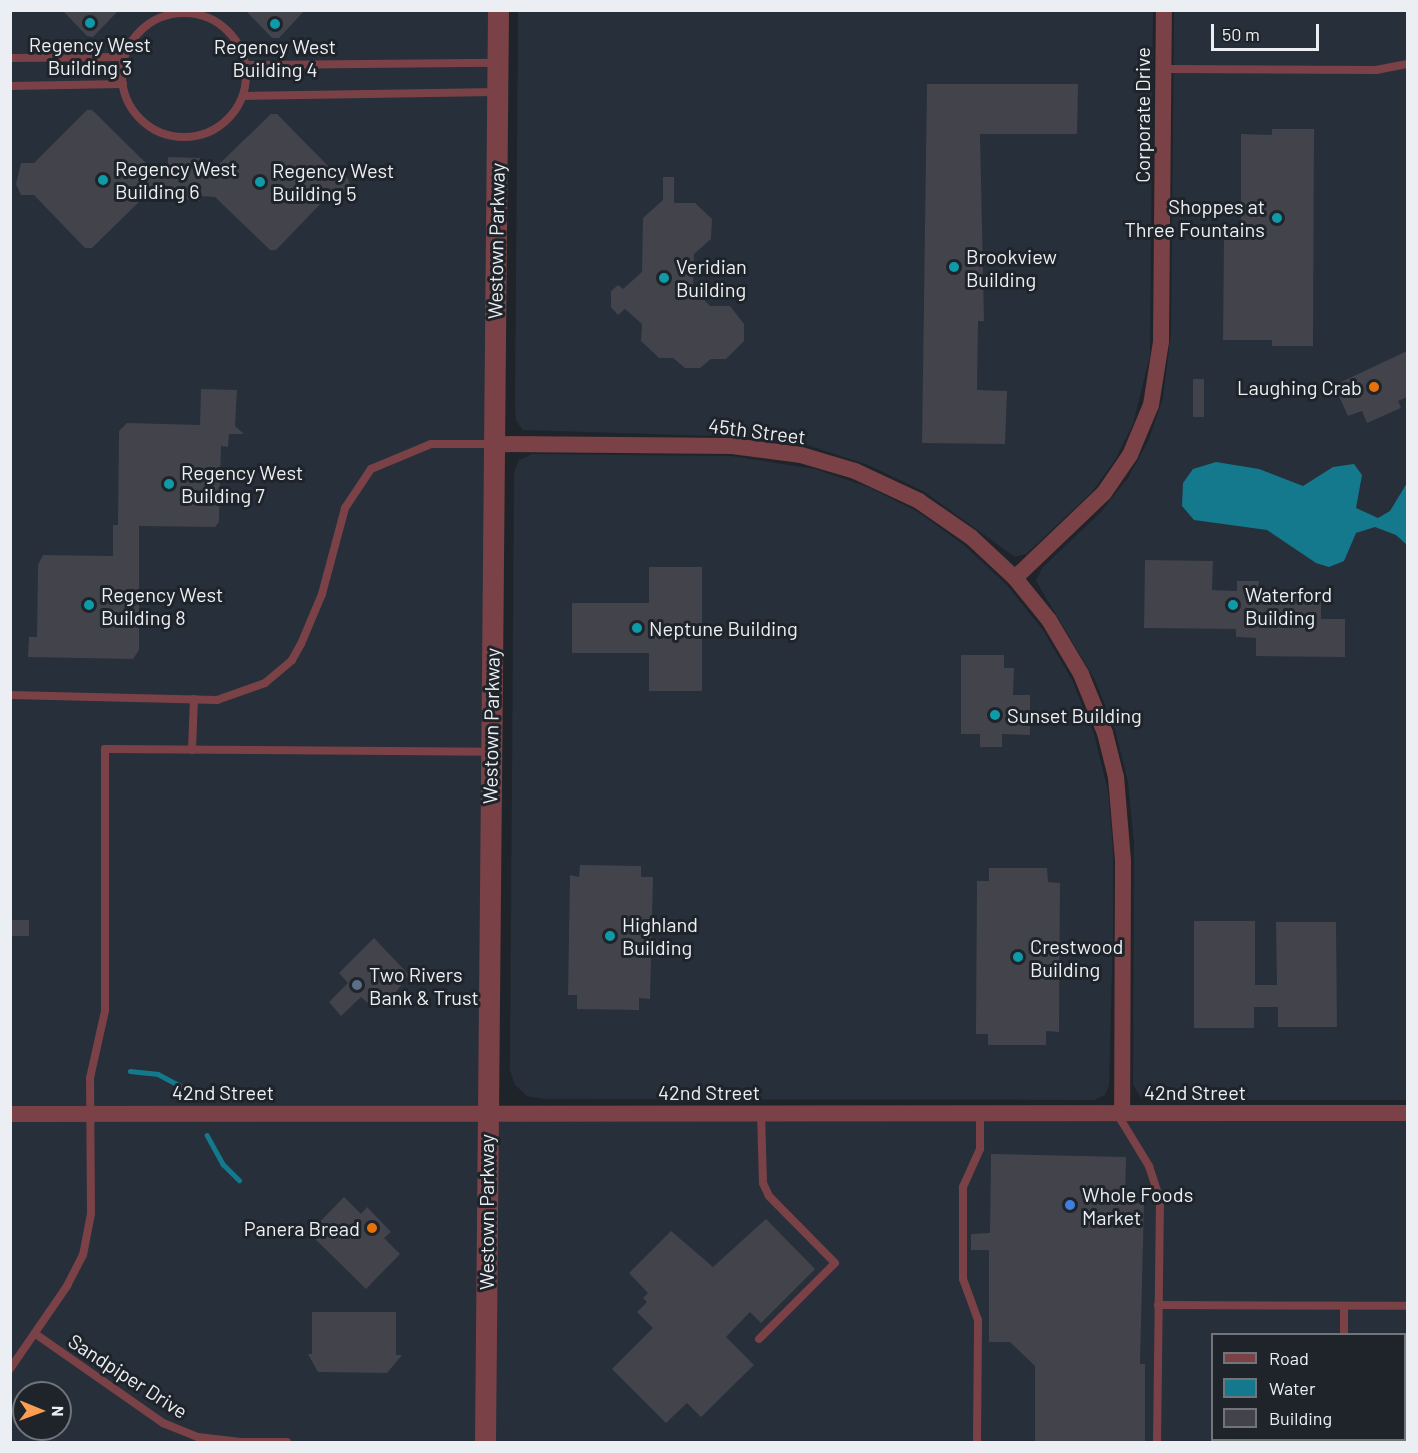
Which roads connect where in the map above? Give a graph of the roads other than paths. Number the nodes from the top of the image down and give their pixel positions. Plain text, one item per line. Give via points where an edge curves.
1 (498, 10) edge
2 (1164, 10) edge
3 (124, 57) junction
4 (10, 58) edge
5 (498, 63) junction
6 (1407, 64) edge
7 (245, 65) junction
8 (1163, 69) junction
9 (123, 84) junction
10 (10, 86) edge
11 (498, 92) junction
12 (243, 96) junction
13 (494, 444) junction
14 (1015, 578) junction
15 (10, 695) edge
16 (194, 699) junction
17 (192, 750) junction
18 (491, 752) junction
19 (91, 1113) junction
20 (487, 1113) junction
21 (761, 1113) junction
22 (980, 1113) junction
23 (1122, 1113) junction
24 (1407, 1113) edge
25 (10, 1114) edge
26 (1158, 1305) junction
27 (1407, 1306) edge
28 (1344, 1307) junction
29 (1344, 1333) edge
30 (37, 1335) junction
31 (759, 1339) dead end
32 (10, 1369) edge
33 (242, 1443) edge
34 (287, 1443) edge
35 (485, 1443) edge
36 (977, 1443) edge
37 (1157, 1443) edge

1 - 5 street, Westown Parkway
2 - 8 street, Corporate Drive
3 - 4 lane
3 - 7 lane via 132,41 153,21 177,13 192,13 220,24 231,34
3 - 9 lane
5 - 7 lane
5 - 11 street, Westown Parkway
6 - 8 lane via 1376,70
7 - 12 lane
8 - 14 street, Corporate Drive via 1161,342 1151,405 1130,455 1104,493
9 - 10 lane
9 - 12 lane via 133,110 143,121 171,136 190,137 218,127 235,111
11 - 12 lane
11 - 13 street, Westown Parkway
13 - 14 street, 45th Street via 732,446 810,458 873,478 919,501 971,537
13 - 16 lane via 431,444 371,469 345,508 322,594 292,660 265,683 248,691 217,700
13 - 18 street, Westown Parkway
14 - 23 street via 1049,621 1077,667 1105,733 1116,777 1123,861
15 - 16 lane
16 - 17 lane
17 - 18 lane
17 - 19 lane via 105,749 105,1011 90,1078
18 - 20 street, Westown Parkway
19 - 20 street, 42nd Street
19 - 25 street, 42nd Street
19 - 30 lane via 91,1214 83,1255
20 - 21 street, 42nd Street
20 - 35 street, Westown Parkway
21 - 22 street, 42nd Street
21 - 31 lane via 763,1183 769,1196 835,1263
22 - 23 street, 42nd Street
22 - 36 lane via 980,1149 963,1187 963,1278 978,1320
23 - 24 street, 42nd Street
23 - 26 lane via 1121,1120 1149,1166 1160,1199
26 - 28 lane
26 - 37 lane
27 - 28 lane
28 - 29 lane
30 - 32 lane
30 - 33 lane, Sandpiper Drive via 163,1423 198,1437
33 - 34 lane, Sandpiper Drive

